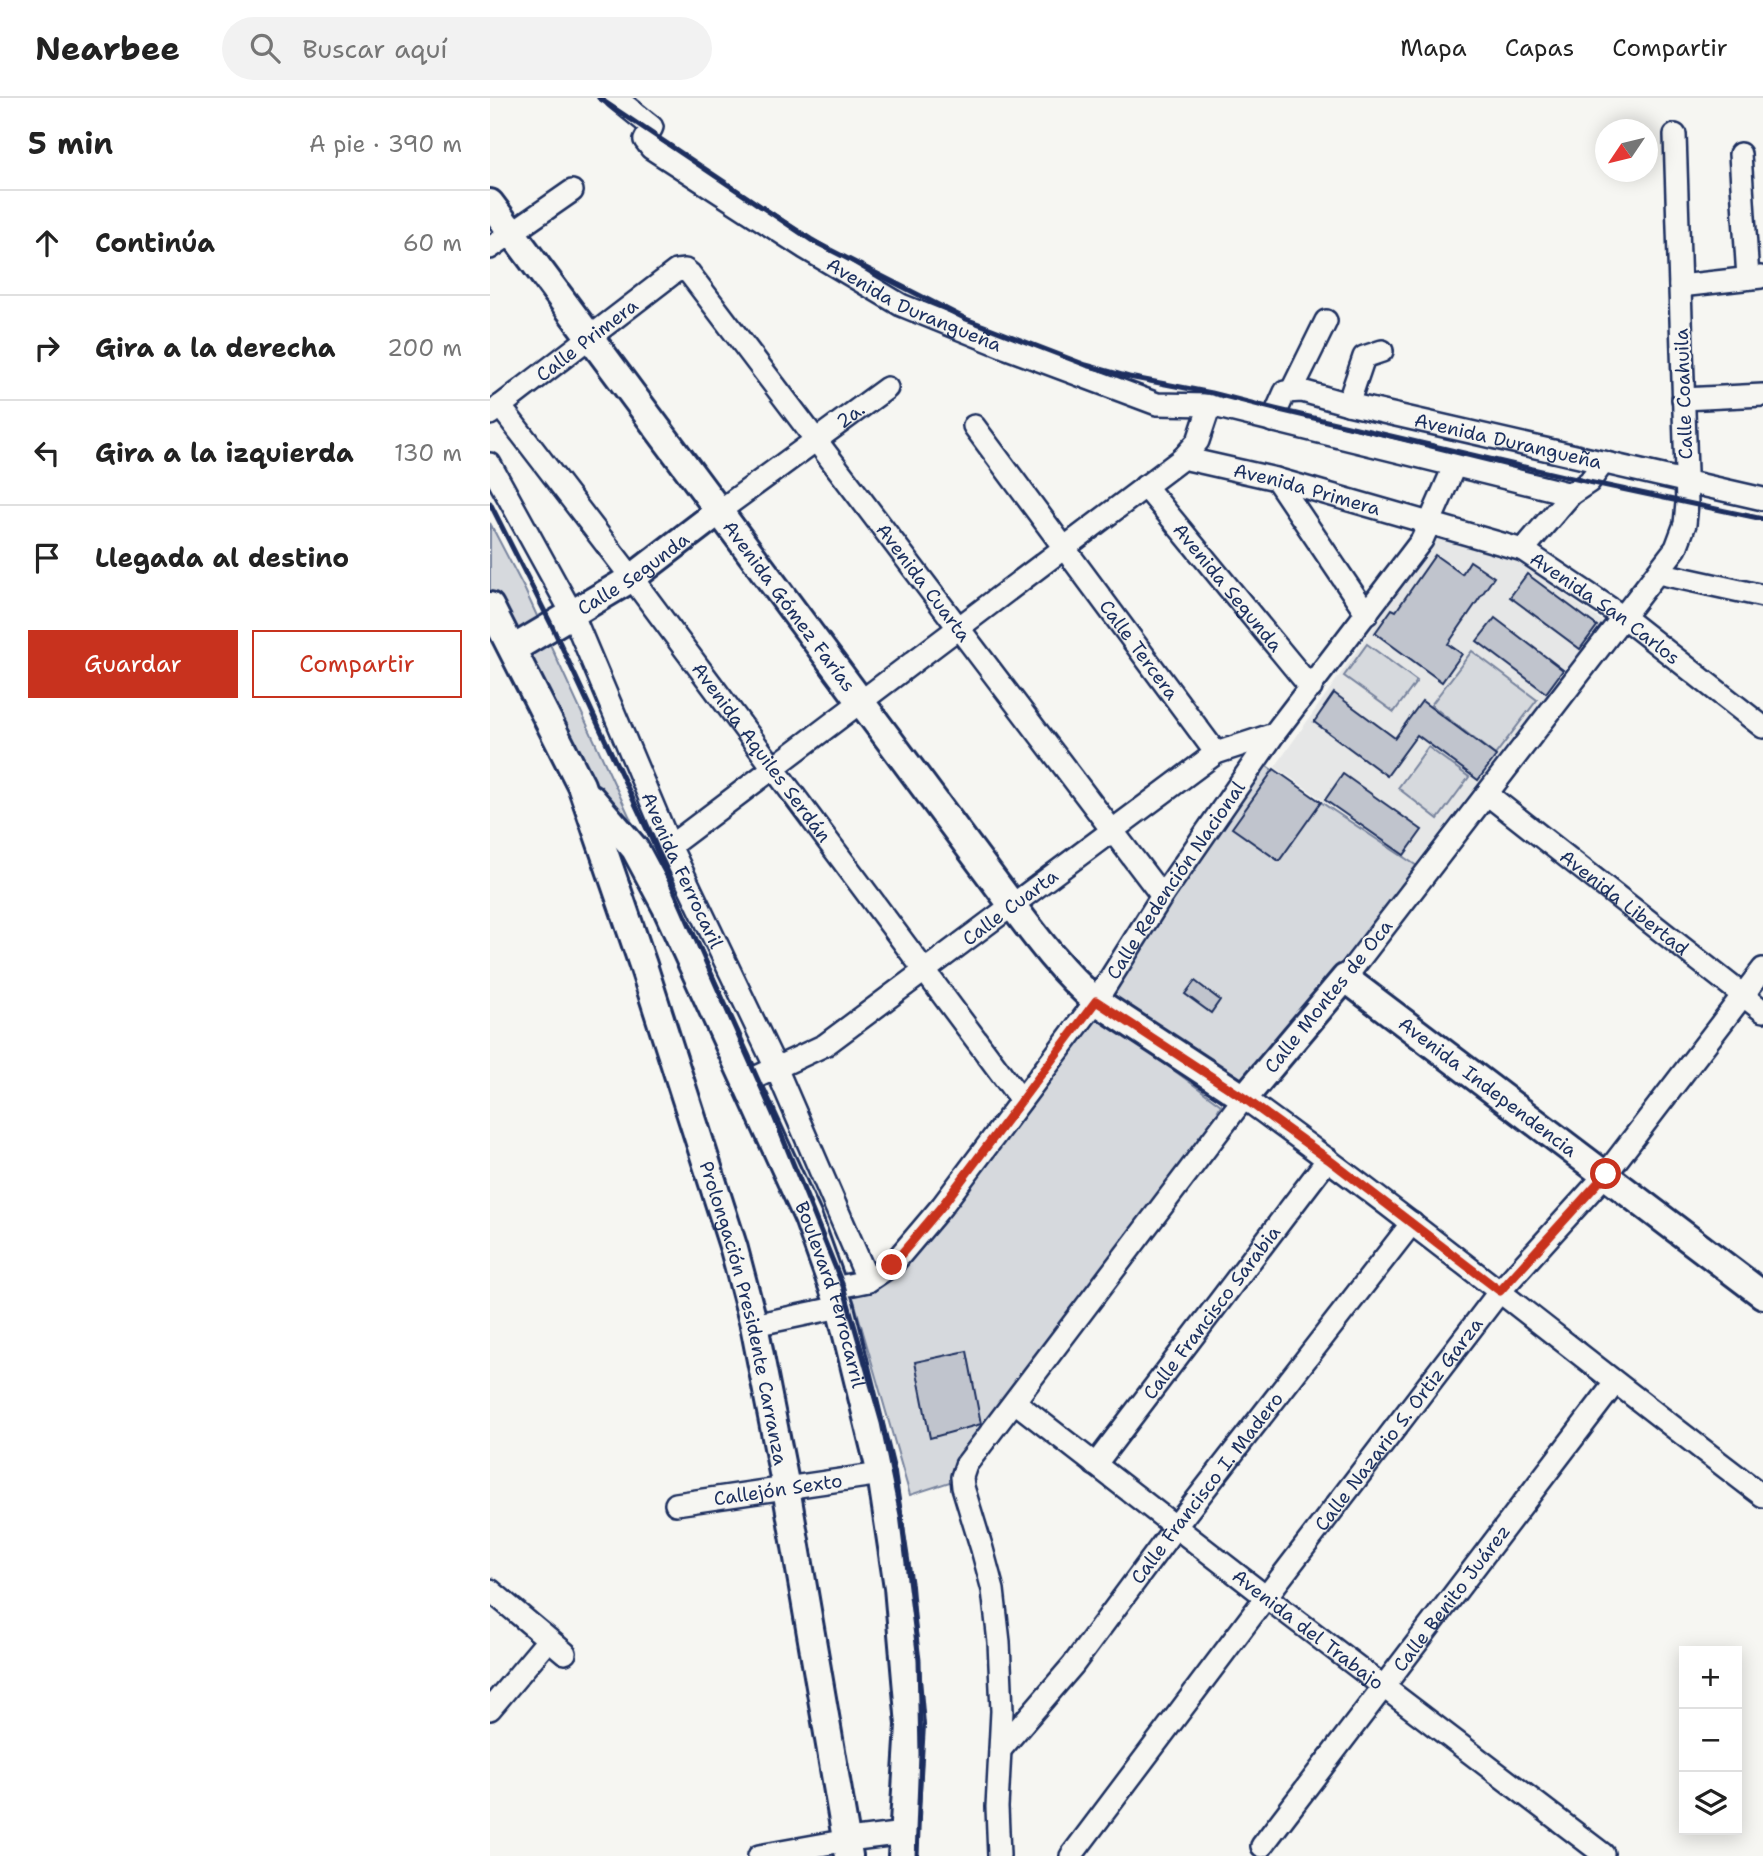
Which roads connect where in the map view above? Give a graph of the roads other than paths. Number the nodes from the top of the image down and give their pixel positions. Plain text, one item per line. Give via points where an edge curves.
1 (616, 98) edge
2 (1675, 135) dead end
3 (1740, 154) dead end
4 (572, 191) dead end
5 (490, 203) edge
6 (512, 233) junction
7 (490, 248) edge
8 (685, 270) joint
9 (1756, 278) edge
10 (1680, 286) junction
11 (1326, 321) dead end
12 (590, 338) junction
13 (1382, 351) dead end
14 (887, 388) dead end
15 (1292, 390) junction
16 (1763, 395) edge
17 (1683, 399) junction
18 (1348, 404) junction
19 (1210, 405) junction
20 (495, 410) edge
21 (1272, 421) junction
22 (974, 426) dead end
23 (815, 441) junction
24 (1183, 458) junction
25 (1604, 462) junction
26 (490, 464) edge
27 (1454, 467) junction
28 (1276, 479) junction
29 (1685, 481) junction
30 (1145, 486) junction
31 (1571, 494) junction
32 (1763, 499) edge
33 (1687, 503) joint
34 (718, 512) junction
35 (1429, 524) junction
36 (1065, 547) junction
37 (1523, 550) junction
38 (1658, 573) junction
39 (632, 578) junction
40 (1763, 596) edge
41 (490, 606) edge
42 (572, 613) junction
43 (1367, 614) junction
44 (1623, 617) junction
45 (958, 628) junction
46 (513, 649) junction
47 (1311, 688) junction
48 (860, 702) junction
49 (1763, 727) edge
50 (1274, 734) junction
51 (1216, 753) junction
52 (772, 769) junction
53 (581, 785) junction
54 (1487, 794) junction
55 (1112, 831) junction
56 (670, 846) junction
57 (1162, 896) junction
58 (1012, 905) junction
59 (1763, 969) edge
60 (924, 971) junction
61 (1345, 978) junction
62 (1743, 996) junction
63 (1096, 1001) junction
64 (1763, 1011) edge
65 (776, 1068) junction
66 (746, 1082) junction
67 (1244, 1098) junction
68 (1021, 1100) junction
69 (1328, 1159) junction
70 (1606, 1174) junction
71 (1412, 1223) junction
72 (868, 1281) junction
73 (1500, 1291) junction
74 (1763, 1295) edge
75 (837, 1298) junction
76 (754, 1325) junction
77 (1615, 1383) junction
78 (1015, 1402) junction
79 (1095, 1465) junction
80 (881, 1474) junction
81 (786, 1488) junction
82 (1763, 1496) edge
83 (676, 1504) dead end
84 (1177, 1526) junction
85 (490, 1590) edge
86 (1266, 1597) junction
87 (1383, 1686) junction
88 (490, 1709) edge
89 (1000, 1750) junction
90 (903, 1845) edge
91 (1262, 1846) dead end
92 (848, 1848) edge
93 (1603, 1854) dead end
94 (759, 1856) edge
95 (999, 1856) edge
96 (1071, 1856) edge

1 - 19 street, Avenida Durangueña via 652,127 645,140 651,149 901,304 1157,404
2 - 10 street, Calle Coahuila
3 - 9 street
4 - 6 street
5 - 6 main road, Avenida Gómez Farías
6 - 7 street
6 - 12 main road, Avenida Gómez Farías
8 - 12 street, Calle Primera via 676,271
8 - 23 street, Avenida Cuarta
9 - 10 street
10 - 17 street, Calle Coahuila
11 - 15 street
12 - 20 street, Calle Primera
12 - 34 main road, Avenida Gómez Farías
13 - 18 street via 1364,357
14 - 23 street, 2a.
15 - 18 street, Avenida Durangueña
15 - 21 street via 1285,392
16 - 17 street
17 - 29 street, Calle Coahuila
18 - 25 street, Avenida Durangueña
19 - 21 street, Avenida Durangueña
19 - 24 street via 1198,442
20 - 39 street, Avenida Aquiles Serdán
21 - 27 street, Avenida Durangueña
22 - 36 street, Calle Tercera
23 - 34 street, Calle Segunda
23 - 45 street, Avenida Cuarta
24 - 28 street, Avenida Primera
24 - 30 street
25 - 29 street, Avenida Durangueña
25 - 31 street via 1590,482
26 - 42 street, Avenida Ferrocaril
27 - 31 street, Avenida Durangueña
27 - 35 street, Calle Redención Nacional
28 - 35 street, Avenida Primera
28 - 43 street
29 - 32 street, Avenida Durangueña
29 - 33 street, Calle Coahuila
30 - 36 street
30 - 47 street, Avenida Segunda
31 - 37 street
33 - 38 street, Calle Montes de Oca via 1676,548
34 - 39 main road, Calle Segunda
34 - 48 main road, Avenida Gómez Farías
35 - 37 street, Avenida San Carlos
35 - 43 street, Calle Redención Nacional
36 - 45 street
36 - 51 street, Calle Tercera
37 - 44 street, Avenida San Carlos
38 - 40 street
38 - 44 street, Calle Montes de Oca
39 - 42 main road, Calle Segunda
39 - 52 street, Avenida Aquiles Serdán
41 - 46 main road
42 - 46 main road, Calle Segunda
42 - 56 street, Avenida Ferrocaril
43 - 47 street, Calle Redención Nacional
44 - 49 street, Avenida San Carlos
44 - 54 street, Calle Montes de Oca
45 - 48 street
45 - 55 street, Avenida Cuarta
46 - 53 main road
47 - 50 street, Calle Redención Nacional
48 - 52 street
48 - 58 main road, Avenida Gómez Farías
50 - 51 street, Calle Cuarta
50 - 57 street, Calle Redención Nacional
51 - 55 street, Calle Cuarta
52 - 56 street
52 - 60 street, Avenida Aquiles Serdán
53 - 66 main road, Boulevard Ferrocarril via 635,849
53 - 76 main road, Prolongación Presidente Carranza via 695,1121
54 - 61 street, Calle Montes de Oca
54 - 62 street, Avenida Libertad
55 - 57 street, Avenida Cuarta
55 - 58 street, Calle Cuarta
56 - 65 street, Avenida Ferrocaril
57 - 63 street, Calle Redención Nacional
58 - 60 street, Calle Cuarta
58 - 63 main road, Avenida Gómez Farías via 1053,960
59 - 62 street, Calle Nazario S. Ortiz Garza
60 - 65 street, Calle Cuarta via 825,1045
60 - 68 street, Avenida Aquiles Serdán
61 - 67 main road, Calle Montes de Oca
61 - 70 main road, Avenida Independencia
62 - 64 street, Avenida Libertad
62 - 70 street, Calle Nazario S. Ortiz Garza
63 - 67 main road
63 - 68 street, Calle Redención Nacional
65 - 66 street, Calle Cuarta
65 - 72 street, Avenida Ferrocaril
66 - 75 main road, Boulevard Ferrocarril via 808,1218
67 - 69 street
67 - 78 street, Calle Montes de Oca
68 - 72 street, Calle Redención Nacional via 917,1237 892,1265
69 - 71 street
69 - 79 street, Calle Francisco Sarabia
70 - 73 street, Calle Nazario S. Ortiz Garza
70 - 74 main road, Avenida Independencia
71 - 73 street
71 - 84 street, Calle Francisco I. Madero
72 - 75 street, Calle Redención Nacional
73 - 77 street
73 - 86 street, Calle Nazario S. Ortiz Garza
75 - 76 street, Calle Redención Nacional
75 - 80 main road, Boulevard Ferrocarril
76 - 81 main road, Prolongación Presidente Carranza
77 - 82 street
77 - 87 street, Calle Benito Juárez
78 - 79 street, Avenida del Trabajo
78 - 89 street, Calle Montes de Oca via 966,1465 962,1477 993,1590 1001,1673
79 - 84 street, Avenida del Trabajo
80 - 81 street, Callejón Sexto
80 - 90 main road, Boulevard Ferrocarril via 898,1587 910,1725
81 - 83 street, Callejón Sexto
81 - 92 main road, Prolongación Presidente Carranza
84 - 86 street, Avenida del Trabajo
84 - 89 street, Calle Francisco I. Madero via 1073,1665
85 - 88 street via 557,1647
86 - 87 street, Avenida del Trabajo
86 - 96 street, Calle Nazario S. Ortiz Garza
87 - 91 street, Calle Benito Juárez
87 - 93 street, Avenida del Trabajo
89 - 95 street
90 - 92 street
92 - 94 street

